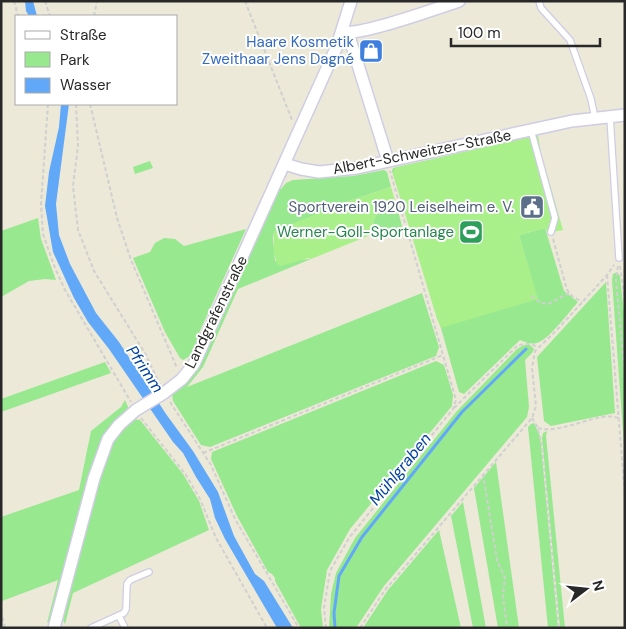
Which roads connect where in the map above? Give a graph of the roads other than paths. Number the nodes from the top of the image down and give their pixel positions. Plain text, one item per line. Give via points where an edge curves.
1 (351, 1) edge
2 (459, 1) edge
3 (540, 1) edge
4 (345, 32) junction
5 (625, 115) edge
6 (610, 117) junction
7 (595, 118) junction
8 (531, 130) junction
9 (388, 162) junction
10 (285, 164) junction
11 (551, 232) road end
12 (618, 258) road end
13 (149, 572) dead end
14 (119, 616) junction
15 (54, 628) edge
16 (92, 628) edge
17 (125, 628) edge

1 - 4 street, Landgrafenstraße
2 - 4 street via 366,30
3 - 7 lane via 542,8 570,40
4 - 9 street
4 - 10 street, Landgrafenstraße
5 - 6 street, Albert-Schweitzer-Straße
6 - 7 street, Albert-Schweitzer-Straße
6 - 12 lane
7 - 8 street, Albert-Schweitzer-Straße
8 - 9 street, Albert-Schweitzer-Straße
8 - 11 lane, Albert-Schweitzer-Straße via 555,218
9 - 10 street, Albert-Schweitzer-Straße via 320,172
10 - 15 street, Landgrafenstraße via 194,364 182,379 138,409 108,439 99,460
13 - 14 lane via 127,584 126,609
14 - 16 lane
14 - 17 lane

